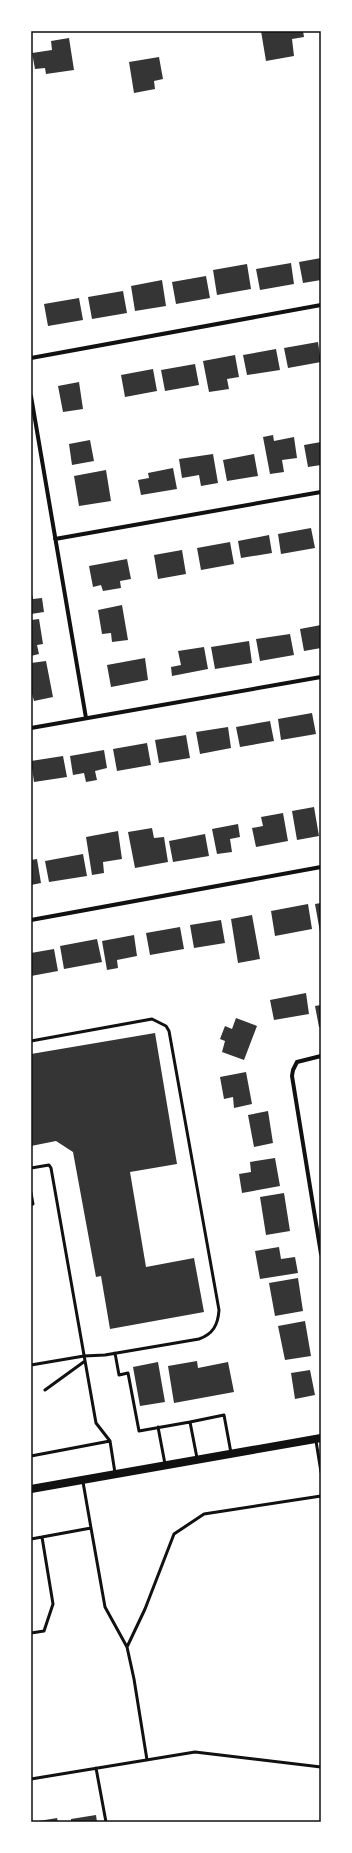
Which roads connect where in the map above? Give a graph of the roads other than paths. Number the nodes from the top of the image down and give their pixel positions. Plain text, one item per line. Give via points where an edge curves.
1 (321, 305) edge
2 (31, 358) edge
3 (31, 396) edge
4 (321, 492) edge
5 (55, 539) junction
6 (321, 677) edge
7 (86, 718) junction
8 (31, 728) edge
9 (321, 867) edge
10 (31, 920) edge
11 (31, 1041) edge
12 (321, 1056) edge
13 (31, 1168) edge
14 (31, 1193) edge
15 (31, 1205) edge
16 (321, 1254) edge
17 (115, 1353) junction
18 (84, 1356) junction
19 (85, 1361) junction
20 (31, 1365) edge
21 (45, 1390) dead end
22 (190, 1422) junction
23 (158, 1427) junction
24 (318, 1438) edge
25 (110, 1441) junction
26 (232, 1454) junction
27 (31, 1456) edge
28 (197, 1460) junction
29 (165, 1465) junction
30 (321, 1472) edge
31 (115, 1474) junction
32 (82, 1480) junction
33 (31, 1489) edge
34 (321, 1496) edge
35 (91, 1528) junction
36 (42, 1537) junction
37 (31, 1539) edge
38 (31, 1633) edge
39 (127, 1647) junction
40 (147, 1760) junction
41 (96, 1768) junction
42 (321, 1768) edge
43 (31, 1779) edge
44 (106, 1822) edge

1 - 2 street
3 - 5 street
4 - 5 street
5 - 7 street
6 - 7 street
7 - 8 street
9 - 10 street
11 - 17 lane via 152,1019 166,1026 169,1031 219,1310 218,1322 211,1333 199,1339
12 - 16 street via 297,1062 292,1076
13 - 18 lane via 46,1165 51,1168
14 - 15 lane
17 - 18 lane
17 - 23 lane via 119,1375 128,1373 139,1431
18 - 19 lane
18 - 20 lane
19 - 21 lane
19 - 25 lane via 97,1426
22 - 23 lane
22 - 26 lane via 224,1415
22 - 28 lane
23 - 29 lane
24 - 26 main road
24 - 30 lane
25 - 27 lane
25 - 31 lane
26 - 28 main road
28 - 29 main road
29 - 31 main road
31 - 32 main road
32 - 33 main road
32 - 35 lane
34 - 39 lane via 204,1514 174,1534 145,1609
35 - 36 lane
35 - 39 lane via 105,1607
36 - 37 lane
36 - 38 lane via 53,1604 44,1631
39 - 40 lane
40 - 41 lane
40 - 42 lane via 195,1752
41 - 43 lane
41 - 44 lane

